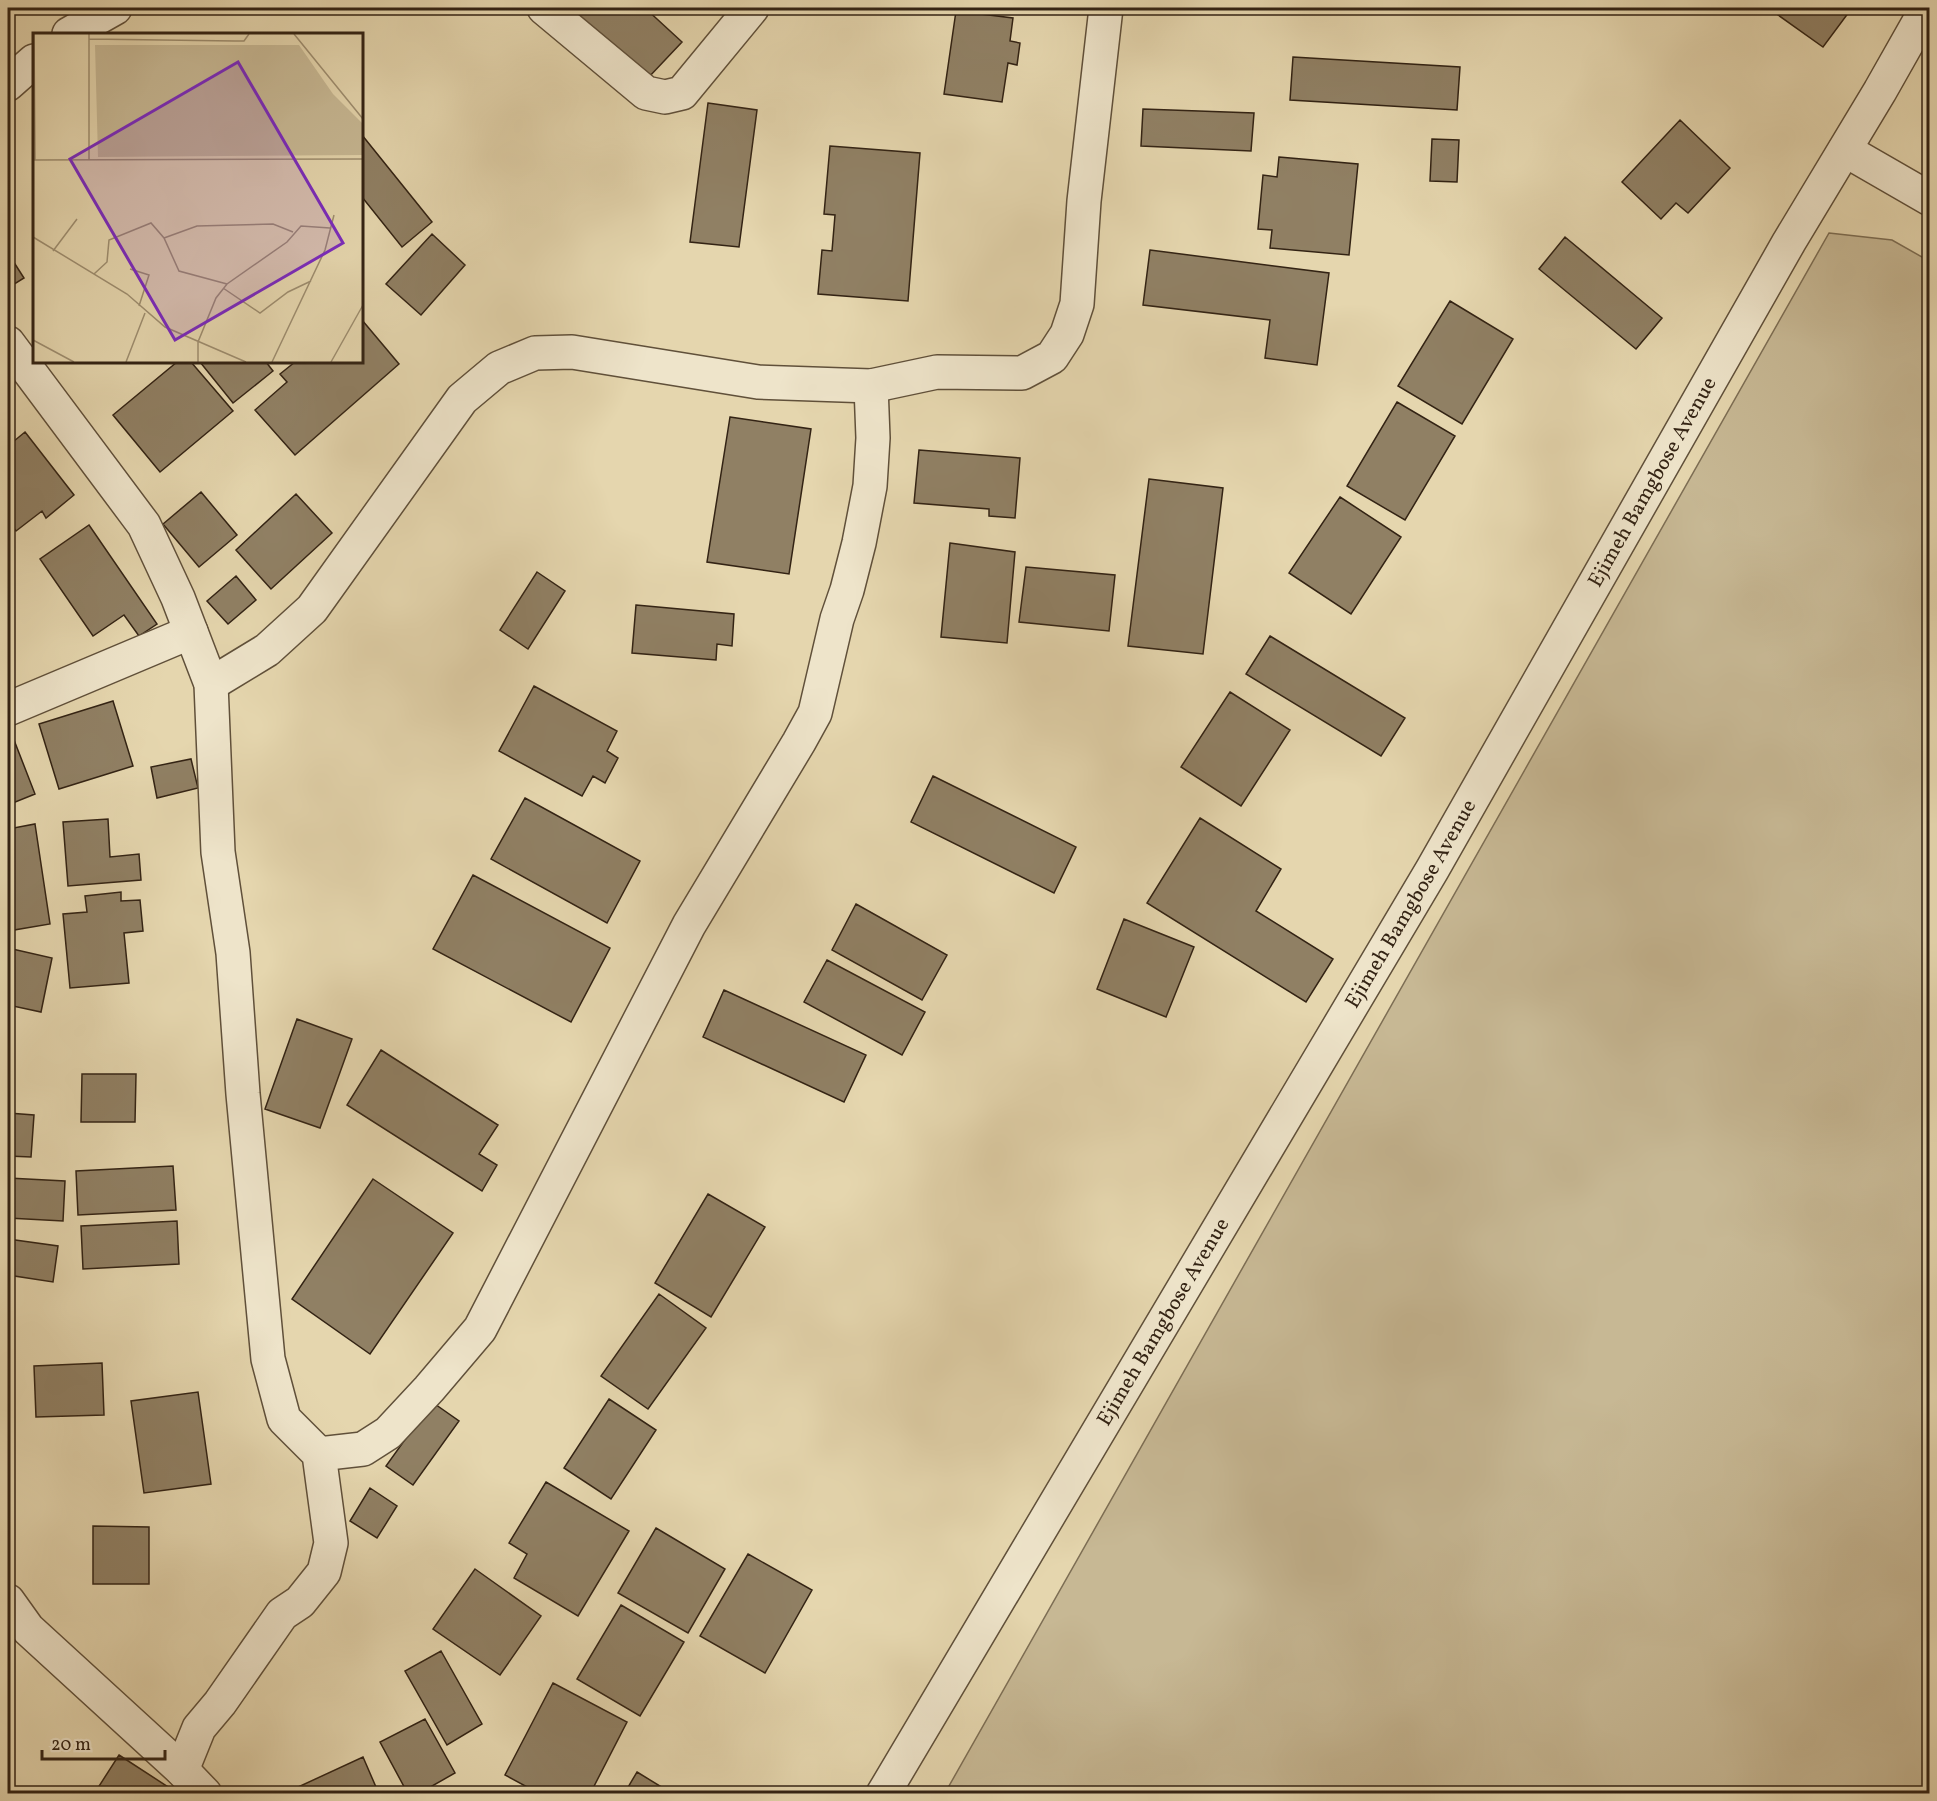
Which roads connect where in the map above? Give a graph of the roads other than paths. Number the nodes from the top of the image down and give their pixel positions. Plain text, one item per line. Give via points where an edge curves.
1 (116, 8) edge
2 (544, 8) edge
3 (752, 8) edge
4 (1106, 8) edge
5 (1927, 8) edge
6 (71, 33) edge
7 (33, 62) edge
8 (8, 84) edge
9 (1845, 150) junction
10 (1929, 199) edge
11 (8, 343) edge
12 (871, 386) junction
13 (191, 632) junction
14 (211, 684) junction
15 (8, 709) edge
16 (319, 1454) junction
17 (8, 1601) edge
18 (182, 1770) junction
19 (205, 1794) edge
20 (883, 1794) edge

1 - 6 street
2 - 3 street via 646,93 665,97 682,93
4 - 12 street via 1084,201 1077,304 1067,334 1052,357 1022,374 937,372
5 - 9 street, Ejimeh Bamgbose Avenue
7 - 8 street
9 - 10 street
9 - 20 street, Ejimeh Bamgbose Avenue via 1432,870
11 - 13 street via 144,525
12 - 14 street via 758,382 572,352 535,353 499,368 462,399 312,609 267,650
12 - 16 street via 873,438 868,497 810,723 689,925 480,1329 388,1433 363,1449
13 - 14 street
13 - 15 street
14 - 16 street via 218,852 233,953 268,1359 284,1419
16 - 18 street via 332,1543 324,1572 300,1602 282,1614 199,1728
17 - 18 street via 28,1629
18 - 19 street

